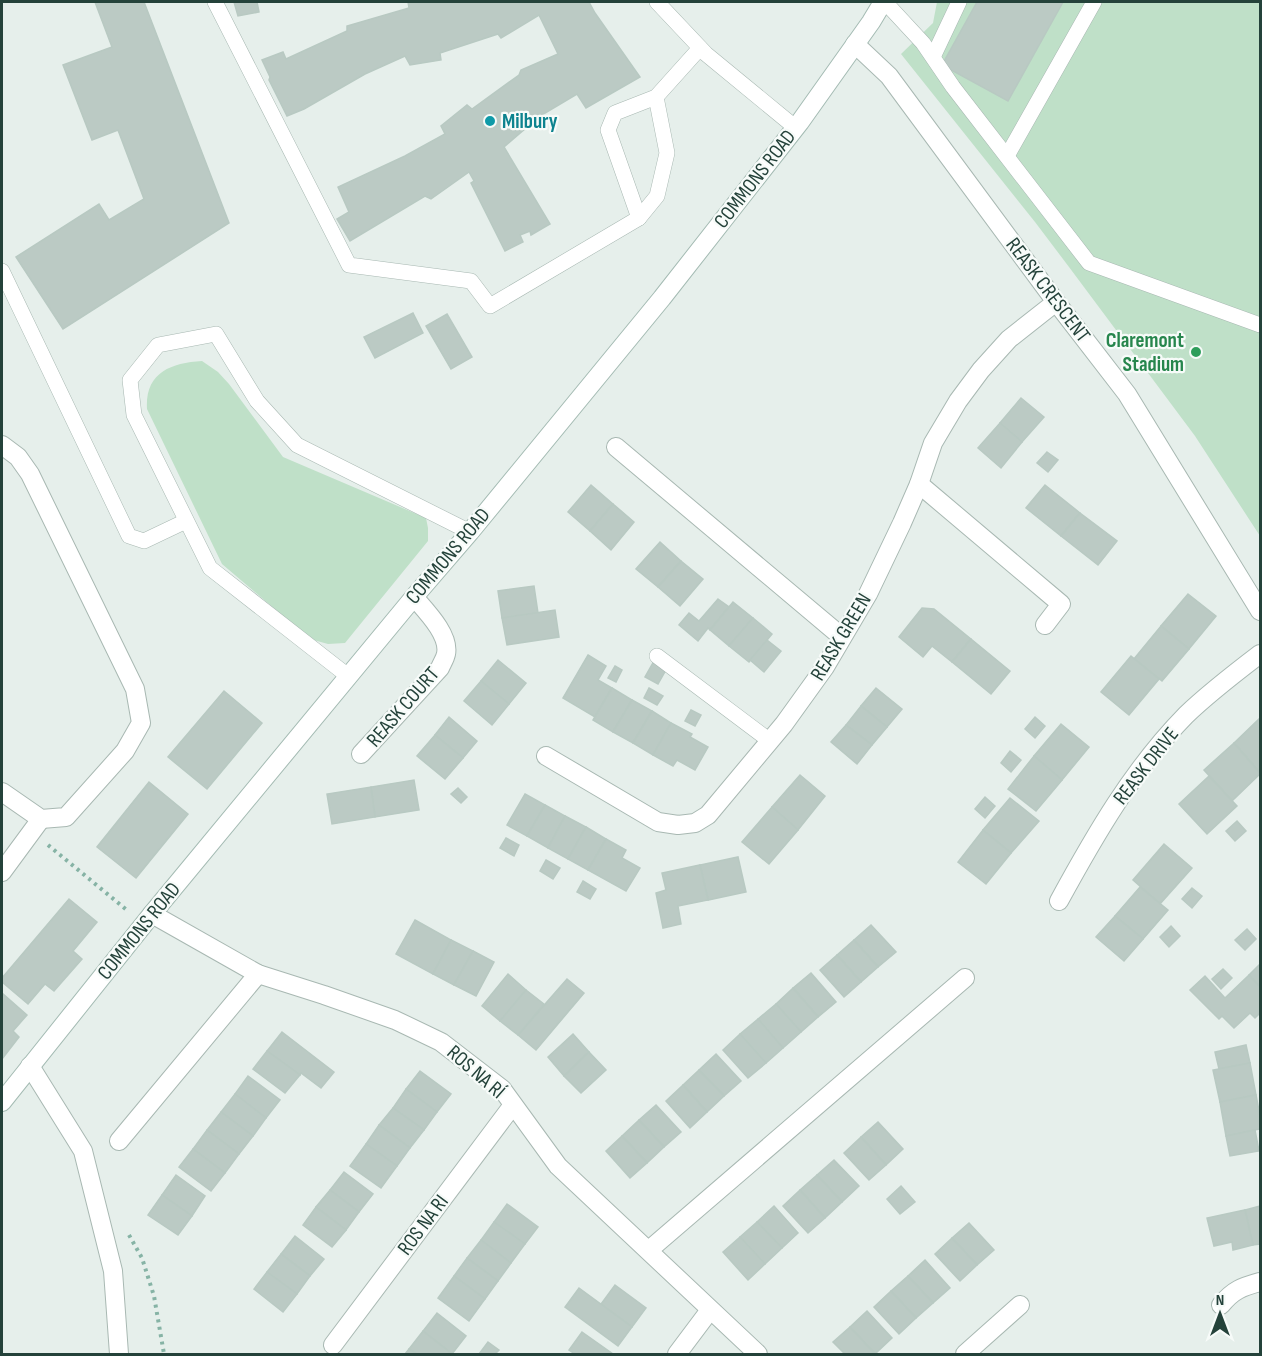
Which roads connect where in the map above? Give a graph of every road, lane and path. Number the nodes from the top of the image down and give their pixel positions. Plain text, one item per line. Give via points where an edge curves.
1 (215, 2) edge
2 (657, 2) edge
3 (884, 2) edge
4 (959, 2) edge
5 (1094, 2) edge
6 (855, 44) junction
7 (700, 48) junction
8 (933, 57) junction
9 (656, 97) junction
10 (796, 128) junction
11 (1006, 156) junction
12 (639, 218) junction
13 (2, 271) edge
14 (1056, 302) junction
15 (1260, 325) edge
16 (2, 445) edge
17 (616, 447) dead end
18 (919, 484) junction
19 (186, 521) junction
20 (470, 532) junction
21 (414, 597) junction
22 (1260, 611) edge
23 (1045, 625) dead end
24 (842, 637) junction
25 (1260, 654) edge
26 (657, 656) dead end
27 (348, 676) junction
28 (770, 741) junction
29 (361, 754) dead end
30 (546, 756) dead end
31 (2, 792) edge
32 (37, 825) junction
33 (2, 872) edge
34 (1059, 901) dead end
35 (148, 919) junction
36 (258, 974) junction
37 (965, 978) dead end
38 (30, 1066) junction
39 (2, 1102) edge
40 (513, 1105) junction
41 (119, 1141) dead end
42 (649, 1250) junction
43 (1260, 1282) edge
44 (1020, 1305) dead end
45 (1221, 1305) dead end
46 (710, 1310) junction
47 (333, 1345) dead end
48 (119, 1354) edge
49 (677, 1354) edge
50 (758, 1354) edge
51 (965, 1354) edge

1 - 12 lane via 349,265 471,281 490,306
2 - 7 lane
3 - 6 street, COMMONS ROAD
3 - 8 lane
4 - 8 lane
5 - 11 lane
6 - 10 street, COMMONS ROAD
6 - 14 street, REASK CRESCENT via 889,76
7 - 9 lane
7 - 10 lane
8 - 11 lane
9 - 12 lane via 667,153 657,196
9 - 12 lane via 615,112 608,130
10 - 20 street, COMMONS ROAD
11 - 15 lane via 1089,263
13 - 19 lane via 129,536 144,541
14 - 18 street, REASK GREEN via 1010,339 981,370 933,443
14 - 22 street, REASK CRESCENT via 1127,394
16 - 32 street via 18,457 30,474 135,689 141,723 124,751 66,817
17 - 24 street
18 - 23 street via 1061,604
18 - 24 street, REASK GREEN via 868,594
19 - 20 lane via 134,415 130,380 158,345 216,334 257,401 297,445
19 - 27 lane via 210,568
20 - 21 street, COMMONS ROAD
21 - 27 street, COMMONS ROAD
21 - 29 street, REASK COURT via 445,638 446,652 440,668
24 - 28 street, REASK GREEN via 825,667
25 - 34 street, REASK DRIVE via 1186,715 1151,755 1110,814
26 - 28 lane
27 - 35 street, COMMONS ROAD
28 - 30 street, REASK GREEN via 708,815 695,824 658,822
31 - 32 street
32 - 33 street
32 - 35 path
35 - 36 street, ROS NA RÍ
35 - 38 street, COMMONS ROAD
36 - 40 street, ROS NA RÍ via 395,1020 441,1042 502,1089
36 - 41 street
37 - 42 street
38 - 39 street, COMMONS ROAD
38 - 48 street via 83,1151 113,1271
40 - 42 street, ROS NA RÍ via 558,1166
40 - 47 street, ROS NA RI
42 - 46 street, ROS NA RÍ
43 - 45 street via 1229,1294
44 - 51 street
46 - 49 street
46 - 50 street, ROS NA RÍ

